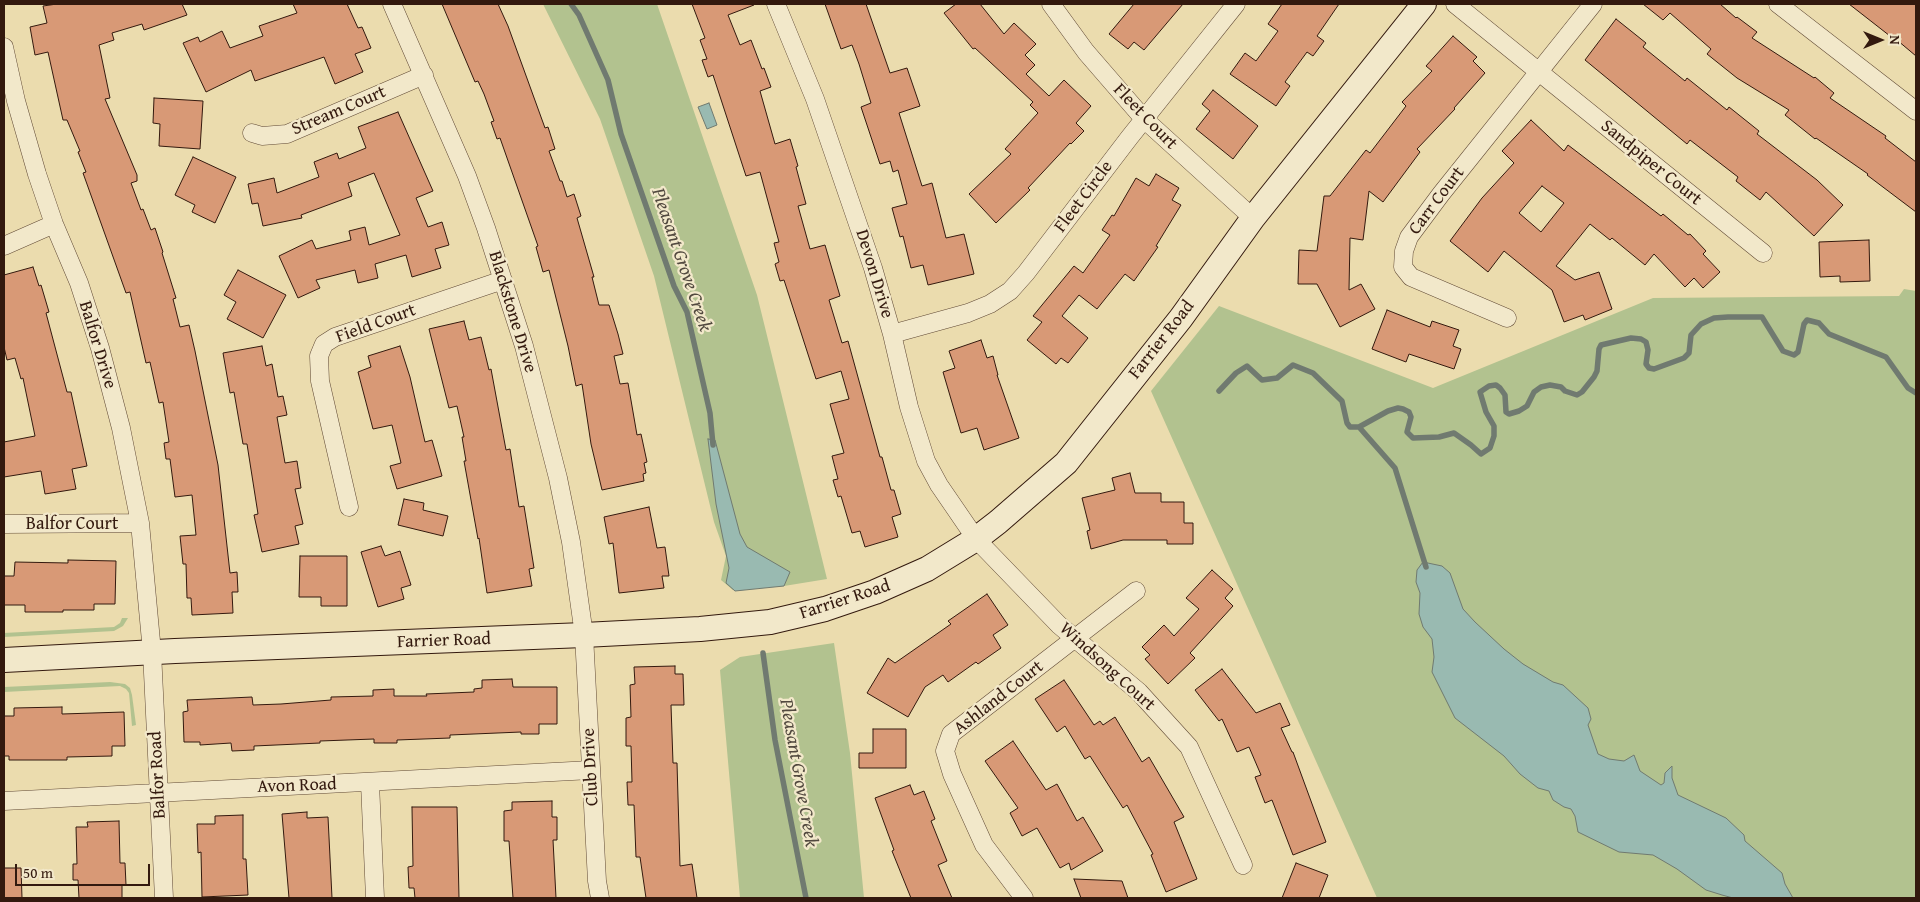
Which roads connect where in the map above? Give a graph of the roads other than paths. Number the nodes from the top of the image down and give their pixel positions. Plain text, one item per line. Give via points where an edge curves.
1 (392, 4) edge
2 (776, 4) edge
3 (1051, 4) edge
4 (1236, 4) edge
5 (1424, 4) edge
6 (1455, 4) edge
7 (1593, 4) edge
8 (1778, 4) edge
9 (4, 47) edge
10 (1538, 73) junction
11 (424, 75) junction
12 (1916, 111) edge
13 (1144, 119) junction
14 (252, 133) dead end
15 (1253, 218) junction
16 (54, 224) junction
17 (4, 246) edge
18 (1763, 253) dead end
19 (503, 280) junction
20 (1507, 318) dead end
21 (892, 334) junction
22 (350, 507) dead end
23 (140, 523) junction
24 (4, 524) edge
25 (976, 539) junction
26 (1136, 591) dead end
27 (584, 635) junction
28 (1074, 639) junction
29 (152, 652) junction
30 (4, 660) edge
31 (591, 770) junction
32 (370, 783) junction
33 (159, 792) junction
34 (4, 801) edge
35 (1243, 865) dead end
36 (164, 898) edge
37 (375, 898) edge
38 (600, 898) edge
39 (1024, 898) edge

1 - 11 street, Blackstone Drive
2 - 21 street, Devon Drive via 815,99
3 - 13 street, Fleet Court via 1086,52
4 - 13 street, Fleet Circle
5 - 15 street, Farrier Road
6 - 10 street, Sandpiper Court
7 - 10 street, Carr Court
8 - 12 street
9 - 16 street, Balfor Drive via 16,101
10 - 18 street, Sandpiper Court
10 - 20 street, Carr Court via 1441,194 1409,237 1404,251 1403,267 1411,277
11 - 14 street, Stream Court via 287,134 262,136
11 - 19 street, Blackstone Drive via 467,176
13 - 15 street, Fleet Court
13 - 21 street, Fleet Circle via 1010,291 968,313
15 - 25 street, Farrier Road via 1181,318 1066,463
16 - 17 street
16 - 23 street, Balfor Drive via 79,283 100,348 121,428
19 - 22 street, Field Court via 335,337 324,344 319,356 320,381
19 - 27 street, Blackstone Drive via 524,346 558,478
21 - 25 street, Devon Drive via 926,461
23 - 24 street, Balfor Court
23 - 29 street, Balfor Drive
25 - 27 street, Farrier Road via 926,569 875,592 807,614 700,630
25 - 28 street, Windsong Court
26 - 28 street, Ashland Court
27 - 29 street, Farrier Road
27 - 31 street, Club Drive
28 - 35 street, Windsong Court via 1139,692 1189,747
28 - 39 street, Ashland Court via 951,734 945,751 984,845
29 - 30 street, Farrier Road
29 - 33 street, Balfor Road
31 - 32 street, Avon Road
31 - 38 street, Club Drive
32 - 33 street, Avon Road
32 - 37 street
33 - 34 street, Avon Road
33 - 36 street, Balfor Road

